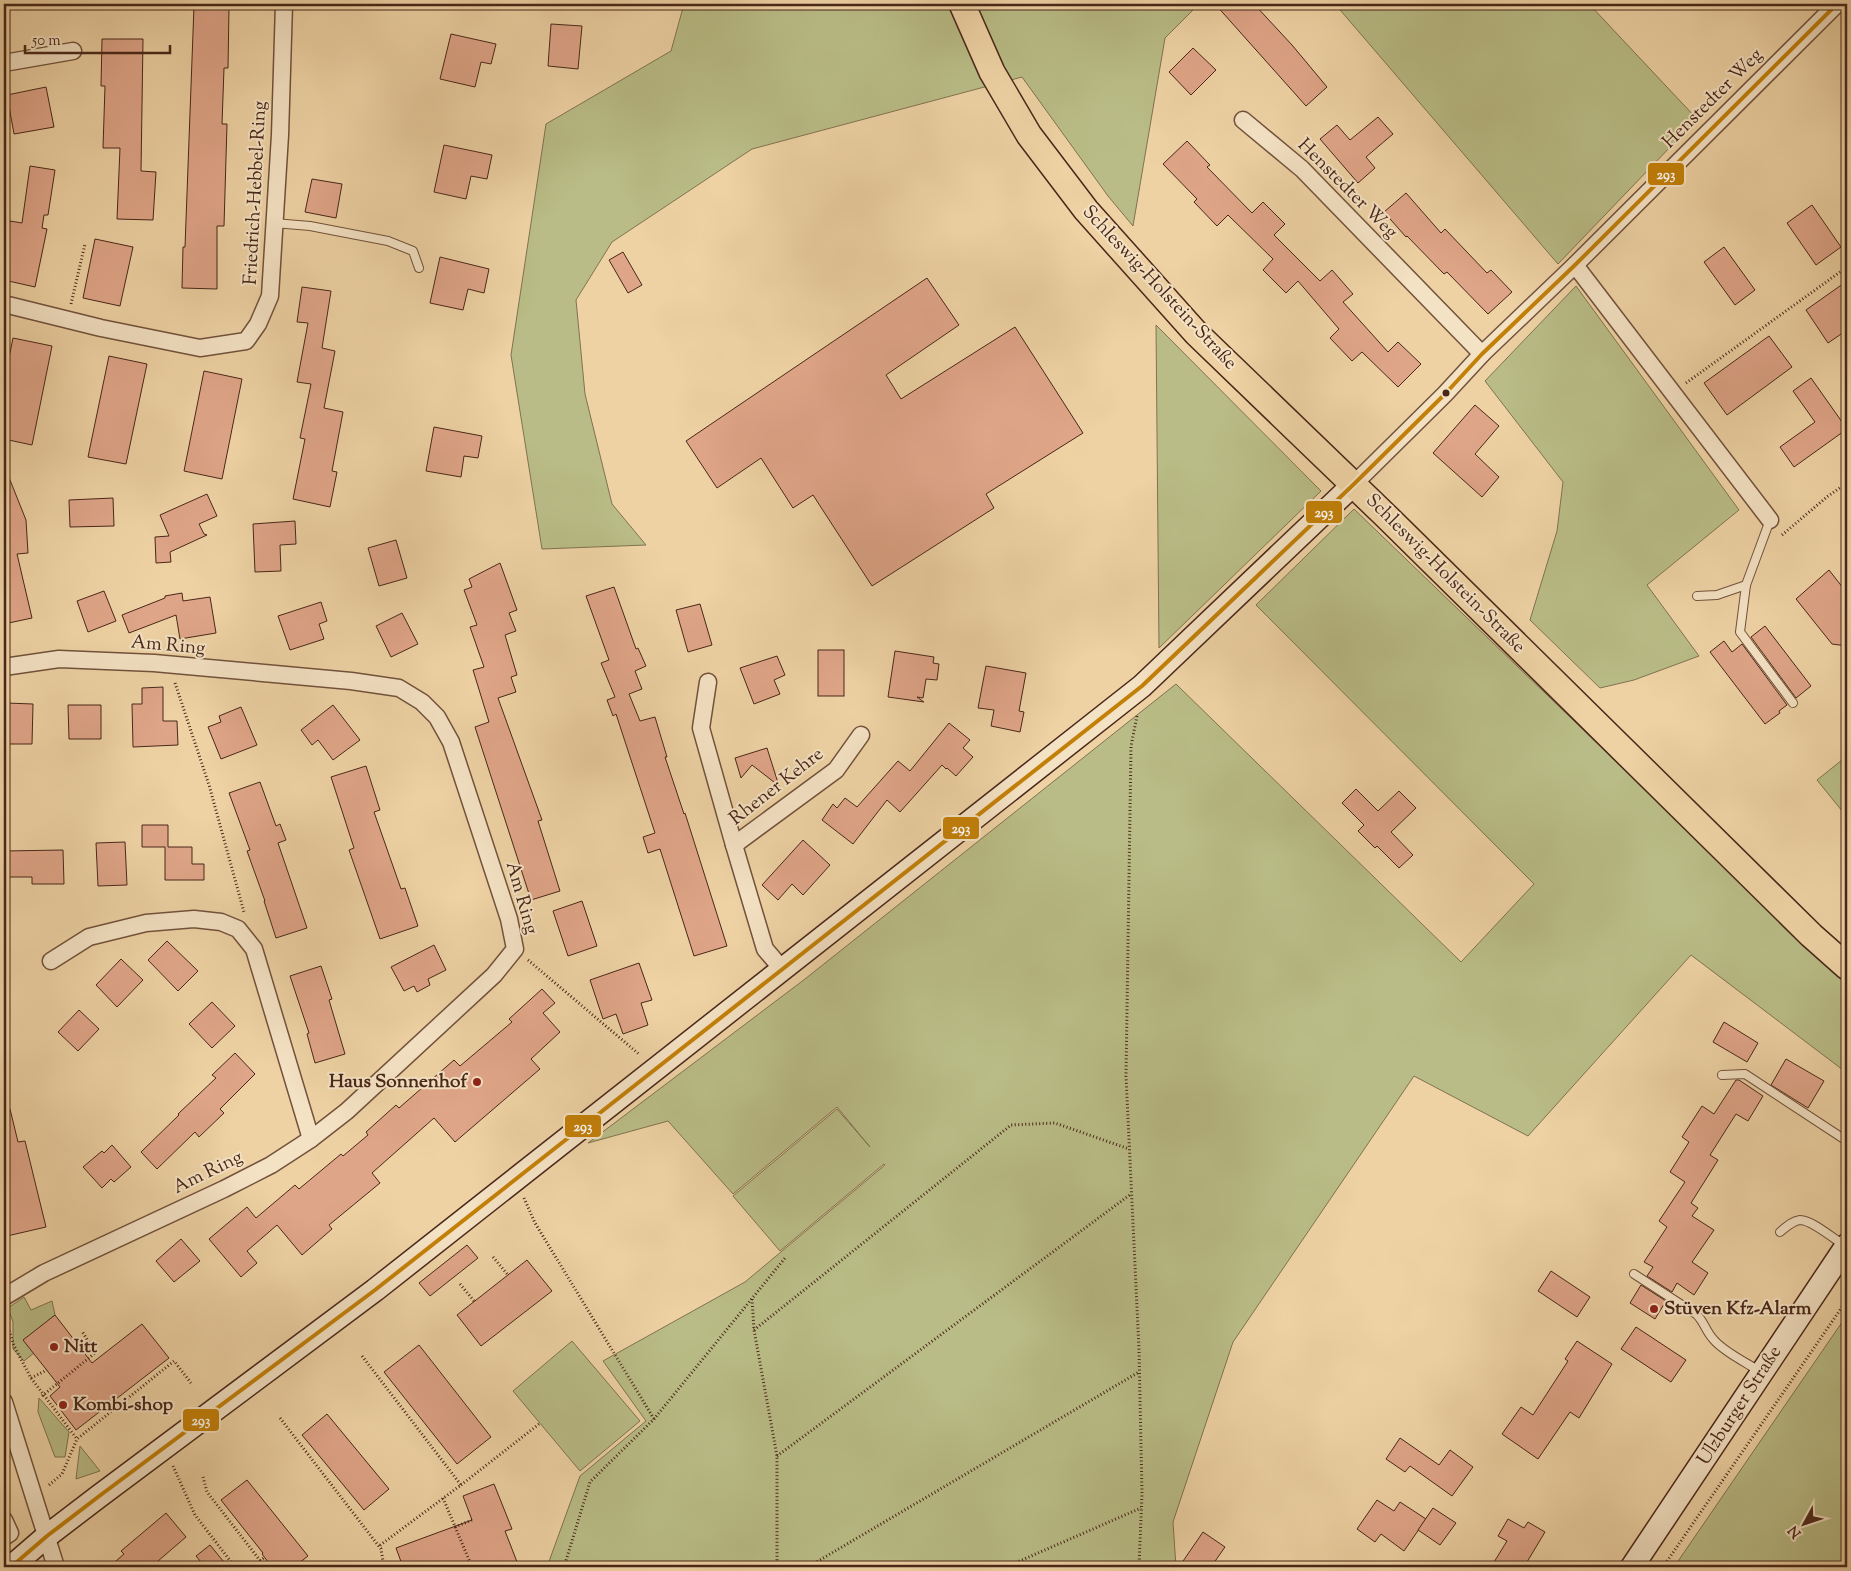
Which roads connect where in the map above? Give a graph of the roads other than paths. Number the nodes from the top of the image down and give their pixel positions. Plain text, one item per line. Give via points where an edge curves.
1 (284, 4) edge
2 (962, 4) edge
3 (1837, 4) edge
4 (73, 51) dead end
5 (4, 63) edge
6 (1243, 120) dead end
7 (274, 223) junction
8 (1575, 265) junction
9 (419, 268) dead end
10 (4, 304) edge
11 (1482, 354) junction
12 (1354, 484) junction
13 (1770, 520) joint
14 (1746, 585) junction
15 (1697, 596) dead end
16 (4, 667) edge
17 (708, 682) dead end
18 (1793, 703) dead end
19 (861, 735) dead end
20 (734, 845) junction
21 (1811, 935) junction
22 (1847, 953) edge
23 (51, 961) dead end
24 (1847, 967) edge
25 (782, 969) junction
26 (1722, 1075) dead end
27 (311, 1139) junction
28 (1847, 1141) edge
29 (1780, 1232) dead end
30 (1847, 1246) edge
31 (1634, 1274) dead end
32 (4, 1297) edge
33 (1763, 1373) junction
34 (4, 1402) edge
35 (4, 1520) edge
36 (47, 1536) junction
37 (4, 1537) edge
38 (11, 1567) edge
39 (56, 1567) edge
40 (1632, 1567) edge

1 - 7 street, Friedrich-Hebbel-Ring
2 - 12 main road, Schleswig-Holstein-Straße via 992,72 1029,136 1086,210 1196,333
3 - 8 street, Henstedter Weg
4 - 5 street
6 - 11 street, Henstedter Weg via 1302,169
7 - 9 lane via 310,226 388,241 413,251
7 - 10 street, Friedrich-Hebbel-Ring via 270,296 258,324 246,341 200,348
8 - 11 street, Henstedter Weg
8 - 13 street
11 - 12 street, Henstedter Weg
12 - 21 main road, Schleswig-Holstein-Straße
12 - 25 street via 1142,686
13 - 14 lane
14 - 15 lane via 1717,595
14 - 18 lane via 1740,632
16 - 27 street, Am Ring via 59,659 154,663 351,681 399,688 422,702 437,718 451,742 509,919 515,949 494,976 347,1111
17 - 20 street, Rhener Kehre via 701,728
19 - 20 street, Rhener Kehre via 836,770
20 - 25 street, Rhener Kehre via 765,949
21 - 22 main road, Schleswig-Holstein-Straße
21 - 24 main road, Schleswig-Holstein-Straße
23 - 27 street via 89,937 146,924 194,919 221,922 238,929 254,949
25 - 36 street via 374,1290
26 - 28 lane via 1745,1074
27 - 32 street, Am Ring via 271,1165 44,1273
29 - 30 lane via 1799,1220 1808,1222
30 - 33 street, Ulzburger Straße
31 - 33 lane via 1696,1314 1716,1343
33 - 40 street, Ulzburger Straße
34 - 36 street
35 - 37 street via 10,1533
36 - 38 street
36 - 39 street

